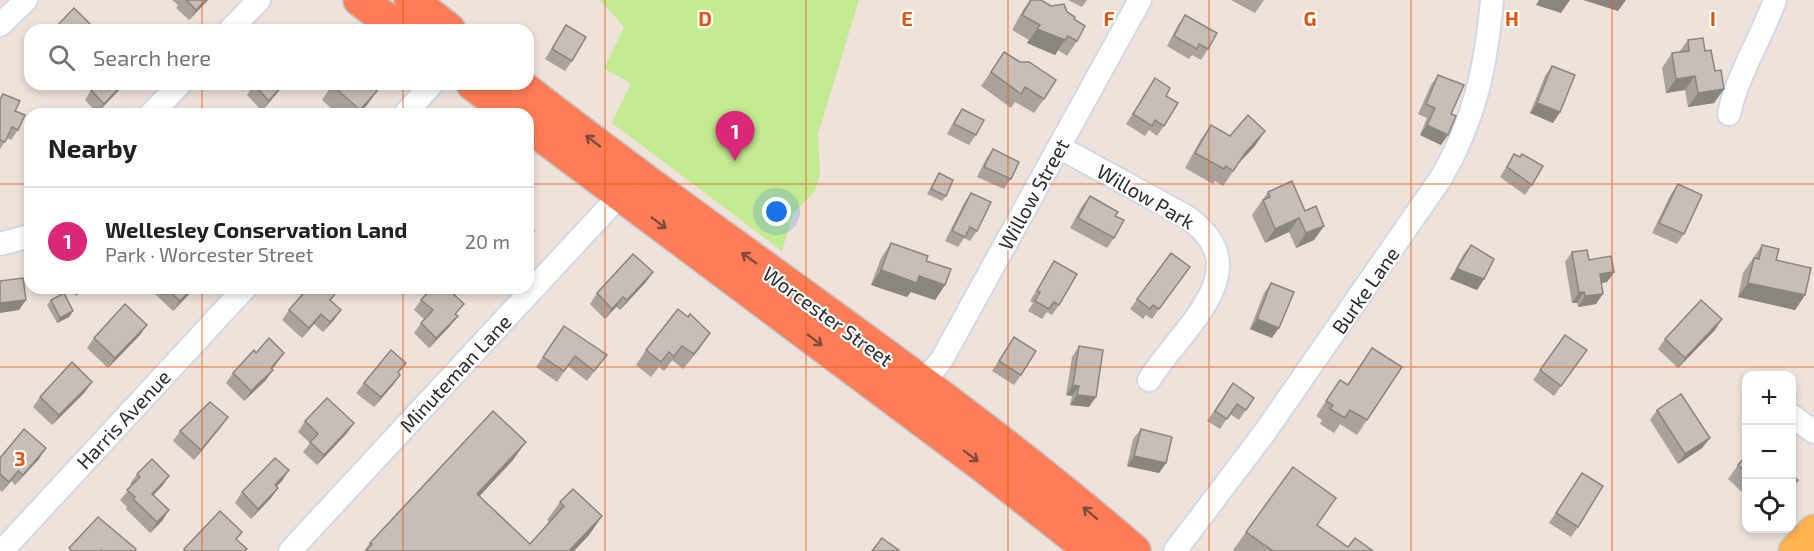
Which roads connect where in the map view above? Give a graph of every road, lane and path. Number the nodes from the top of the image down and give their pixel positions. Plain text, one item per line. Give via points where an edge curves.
1 (26, 0) edge
2 (259, 0) edge
3 (360, 0) edge
4 (411, 0) edge
5 (1140, 0) edge
6 (1492, 0) edge
7 (1775, 0) edge
8 (236, 24) edge
9 (393, 24) edge
10 (441, 24) edge
11 (0, 25) edge
12 (174, 90) edge
13 (427, 90) edge
14 (481, 90) edge
15 (526, 90) edge
16 (157, 108) edge
17 (410, 108) edge
18 (505, 108) edge
19 (1729, 114) dead end
20 (534, 129) edge
21 (1059, 147) junction
22 (621, 194) junction
23 (24, 238) edge
24 (0, 244) edge
25 (534, 288) edge
26 (238, 294) edge
27 (528, 294) edge
28 (1149, 381) dead end
29 (922, 385) junction
30 (1796, 419) edge
31 (1814, 432) edge
32 (1814, 530) edge
33 (2, 551) edge
34 (290, 551) edge
35 (1092, 551) edge
36 (1134, 551) edge
37 (1175, 551) edge
38 (1794, 551) edge

1 - 11 street
2 - 8 street
3 - 9 highway
4 - 10 highway
5 - 21 street, Willow Street
6 - 37 street, Burke Lane via 1482,81 1460,143 1441,178 1265,432
7 - 19 street via 1739,79
12 - 16 street
13 - 17 street
14 - 18 highway
29 -> 15 highway, Worcester Street
20 - 22 highway, Worcester Street
21 - 28 street, Willow Park via 1187,217 1205,231 1215,248 1220,269 1214,287
21 - 29 street, Willow Street via 942,359
22 - 25 street, Minuteman Lane
22 -> 35 highway, Worcester Street
23 - 24 street
26 - 33 street, Harris Avenue
27 - 34 street, Minuteman Lane
36 -> 29 highway, Worcester Street via 1035,469
30 - 31 street
32 - 38 main road

